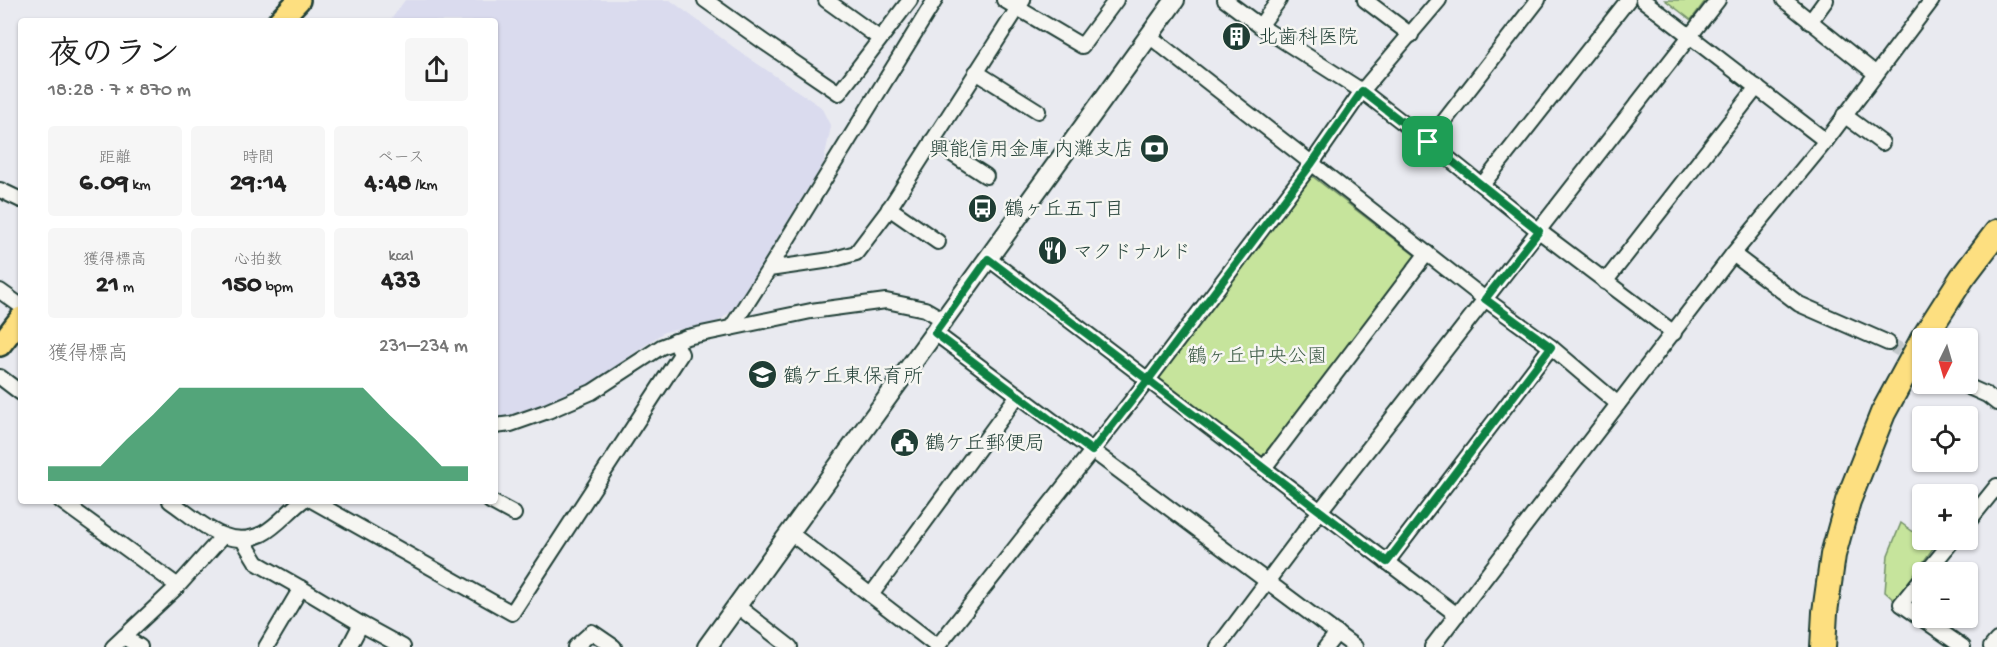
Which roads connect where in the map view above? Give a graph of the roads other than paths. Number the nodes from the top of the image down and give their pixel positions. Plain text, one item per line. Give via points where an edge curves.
1 (299, 0) edge
2 (705, 0) edge
3 (730, 0) edge
4 (826, 0) edge
5 (910, 0) edge
6 (935, 0) edge
7 (1004, 0) edge
8 (1116, 0) edge
9 (1175, 0) edge
10 (1225, 0) edge
11 (1279, 0) edge
12 (1365, 0) edge
13 (1439, 0) edge
14 (1538, 0) edge
15 (1628, 0) edge
16 (1643, 0) edge
17 (1718, 0) edge
18 (1784, 0) edge
19 (1826, 0) edge
20 (1932, 0) edge
21 (1020, 4) edge
22 (722, 12) junction
23 (282, 18) edge
24 (1810, 22) junction
25 (1260, 26) junction
26 (1148, 35) junction
27 (1411, 35) junction
28 (1691, 36) junction
29 (879, 38) junction
30 (976, 72) junction
31 (1876, 74) junction
32 (1757, 87) junction
33 (1362, 91) junction
34 (1038, 111) dead end
35 (1844, 115) junction
36 (932, 141) junction
37 (1826, 141) junction
38 (1428, 142) junction
39 (1882, 143) dead end
40 (1312, 163) junction
41 (986, 176) dead end
42 (1482, 185) junction
43 (0, 190) edge
44 (18, 199) edge
45 (889, 208) junction
46 (1539, 231) junction
47 (1997, 232) edge
48 (938, 242) dead end
49 (1427, 253) junction
50 (1733, 254) junction
51 (988, 259) junction
52 (770, 269) junction
53 (1605, 282) junction
54 (0, 291) edge
55 (1485, 299) junction
56 (18, 304) edge
57 (18, 322) edge
58 (939, 327) junction
59 (730, 328) junction
60 (1930, 328) edge
61 (1674, 333) junction
62 (675, 341) junction
63 (1888, 343) tunnel mouth
64 (0, 345) edge
65 (1551, 347) junction
66 (1912, 357) edge
67 (0, 377) edge
68 (1148, 380) junction
69 (18, 391) edge
70 (1978, 391) edge
71 (1018, 395) junction
72 (1997, 403) edge
73 (1618, 404) junction
74 (498, 426) edge
75 (1092, 451) junction
76 (1264, 468) junction
77 (1997, 486) edge
78 (65, 504) edge
79 (174, 504) edge
80 (298, 504) edge
81 (318, 504) edge
82 (496, 504) edge
83 (1978, 510) edge
84 (1320, 511) junction
85 (514, 514) dead end
86 (789, 532) junction
87 (222, 537) junction
88 (243, 540) junction
89 (1945, 550) edge
90 (1387, 562) junction
91 (1935, 562) edge
92 (1268, 581) junction
93 (178, 586) junction
94 (301, 588) junction
95 (1912, 590) edge
96 (871, 595) junction
97 (736, 605) junction
98 (1912, 612) edge
99 (1456, 615) junction
100 (361, 624) junction
101 (1936, 628) edge
102 (1337, 633) junction
103 (124, 637) junction
104 (1997, 640) edge
105 (113, 647) edge
106 (140, 647) edge
107 (266, 647) edge
108 (349, 647) edge
109 (403, 647) edge
110 (575, 647) edge
111 (615, 647) edge
112 (706, 647) edge
113 (790, 647) edge
114 (937, 647) edge
115 (1218, 647) edge
116 (1326, 647) edge
117 (1355, 647) edge
118 (1432, 647) edge
119 (1823, 647) edge
120 (1963, 647) edge
121 (1991, 647) edge

1 - 23 main road
2 - 22 street
3 - 22 street
4 - 29 street
5 - 29 street
6 - 52 street
7 - 21 street
8 - 21 street via 1082,46
9 - 26 street
10 - 25 street
11 - 25 street
12 - 27 street
13 - 27 street
14 - 38 street
15 - 42 street
16 - 28 street
17 - 28 street
18 - 24 street
19 - 24 street
20 - 31 street
21 - 30 street
22 - 29 street via 839,93
24 - 31 street
25 - 33 street
26 - 40 street
26 - 51 street
27 - 33 street
28 - 32 street
28 - 46 street
30 - 34 street
30 - 36 street
31 - 35 street
32 - 37 street
32 - 53 street
33 - 38 street
33 - 40 street
35 - 37 street
35 - 39 street
36 - 41 street
36 - 45 street
37 - 50 street
38 - 42 street
40 - 49 street
40 - 68 street
42 - 46 street
43 - 44 street
45 - 48 street
45 - 52 street via 856,253
46 - 53 street
46 - 55 street
47 - 60 highway
49 - 55 street
49 - 76 street
50 - 61 street
50 - 63 street via 1799,304
51 - 58 street
51 - 68 street
52 - 59 street
53 - 61 street
54 - 56 street
55 - 65 street
55 - 84 street
57 - 64 main road
58 - 59 street via 925,309 886,301
58 - 71 street
58 - 86 street
59 - 62 street
61 - 73 street
62 - 74 street via 592,392 548,411
62 - 81 street via 681,354 512,613
65 - 73 street
65 - 90 street
66 - 119 highway via 1883,413 1848,501 1833,555
67 - 69 street
68 - 75 street
68 - 76 street
70 - 72 street
71 - 75 street
71 - 96 street
73 - 99 street
75 - 92 street
75 - 114 street
76 - 84 street
77 - 83 street
78 - 93 street
79 - 87 street
80 - 88 street via 262,534
82 - 85 street
84 - 90 street
84 - 92 street
86 - 96 street
86 - 97 street
87 - 88 street
87 - 93 street
88 - 94 street via 257,564
89 - 91 street
90 - 99 street
92 - 102 street
92 - 115 street
93 - 103 street
94 - 100 street
94 - 107 street
95 - 98 street via 1901,604
96 - 114 street
97 - 112 street
97 - 113 street
99 - 118 street
100 - 108 street
100 - 109 street
101 - 120 street
102 - 116 street
102 - 117 street
103 - 105 street
103 - 106 street
104 - 121 street
110 - 111 street via 592,632

